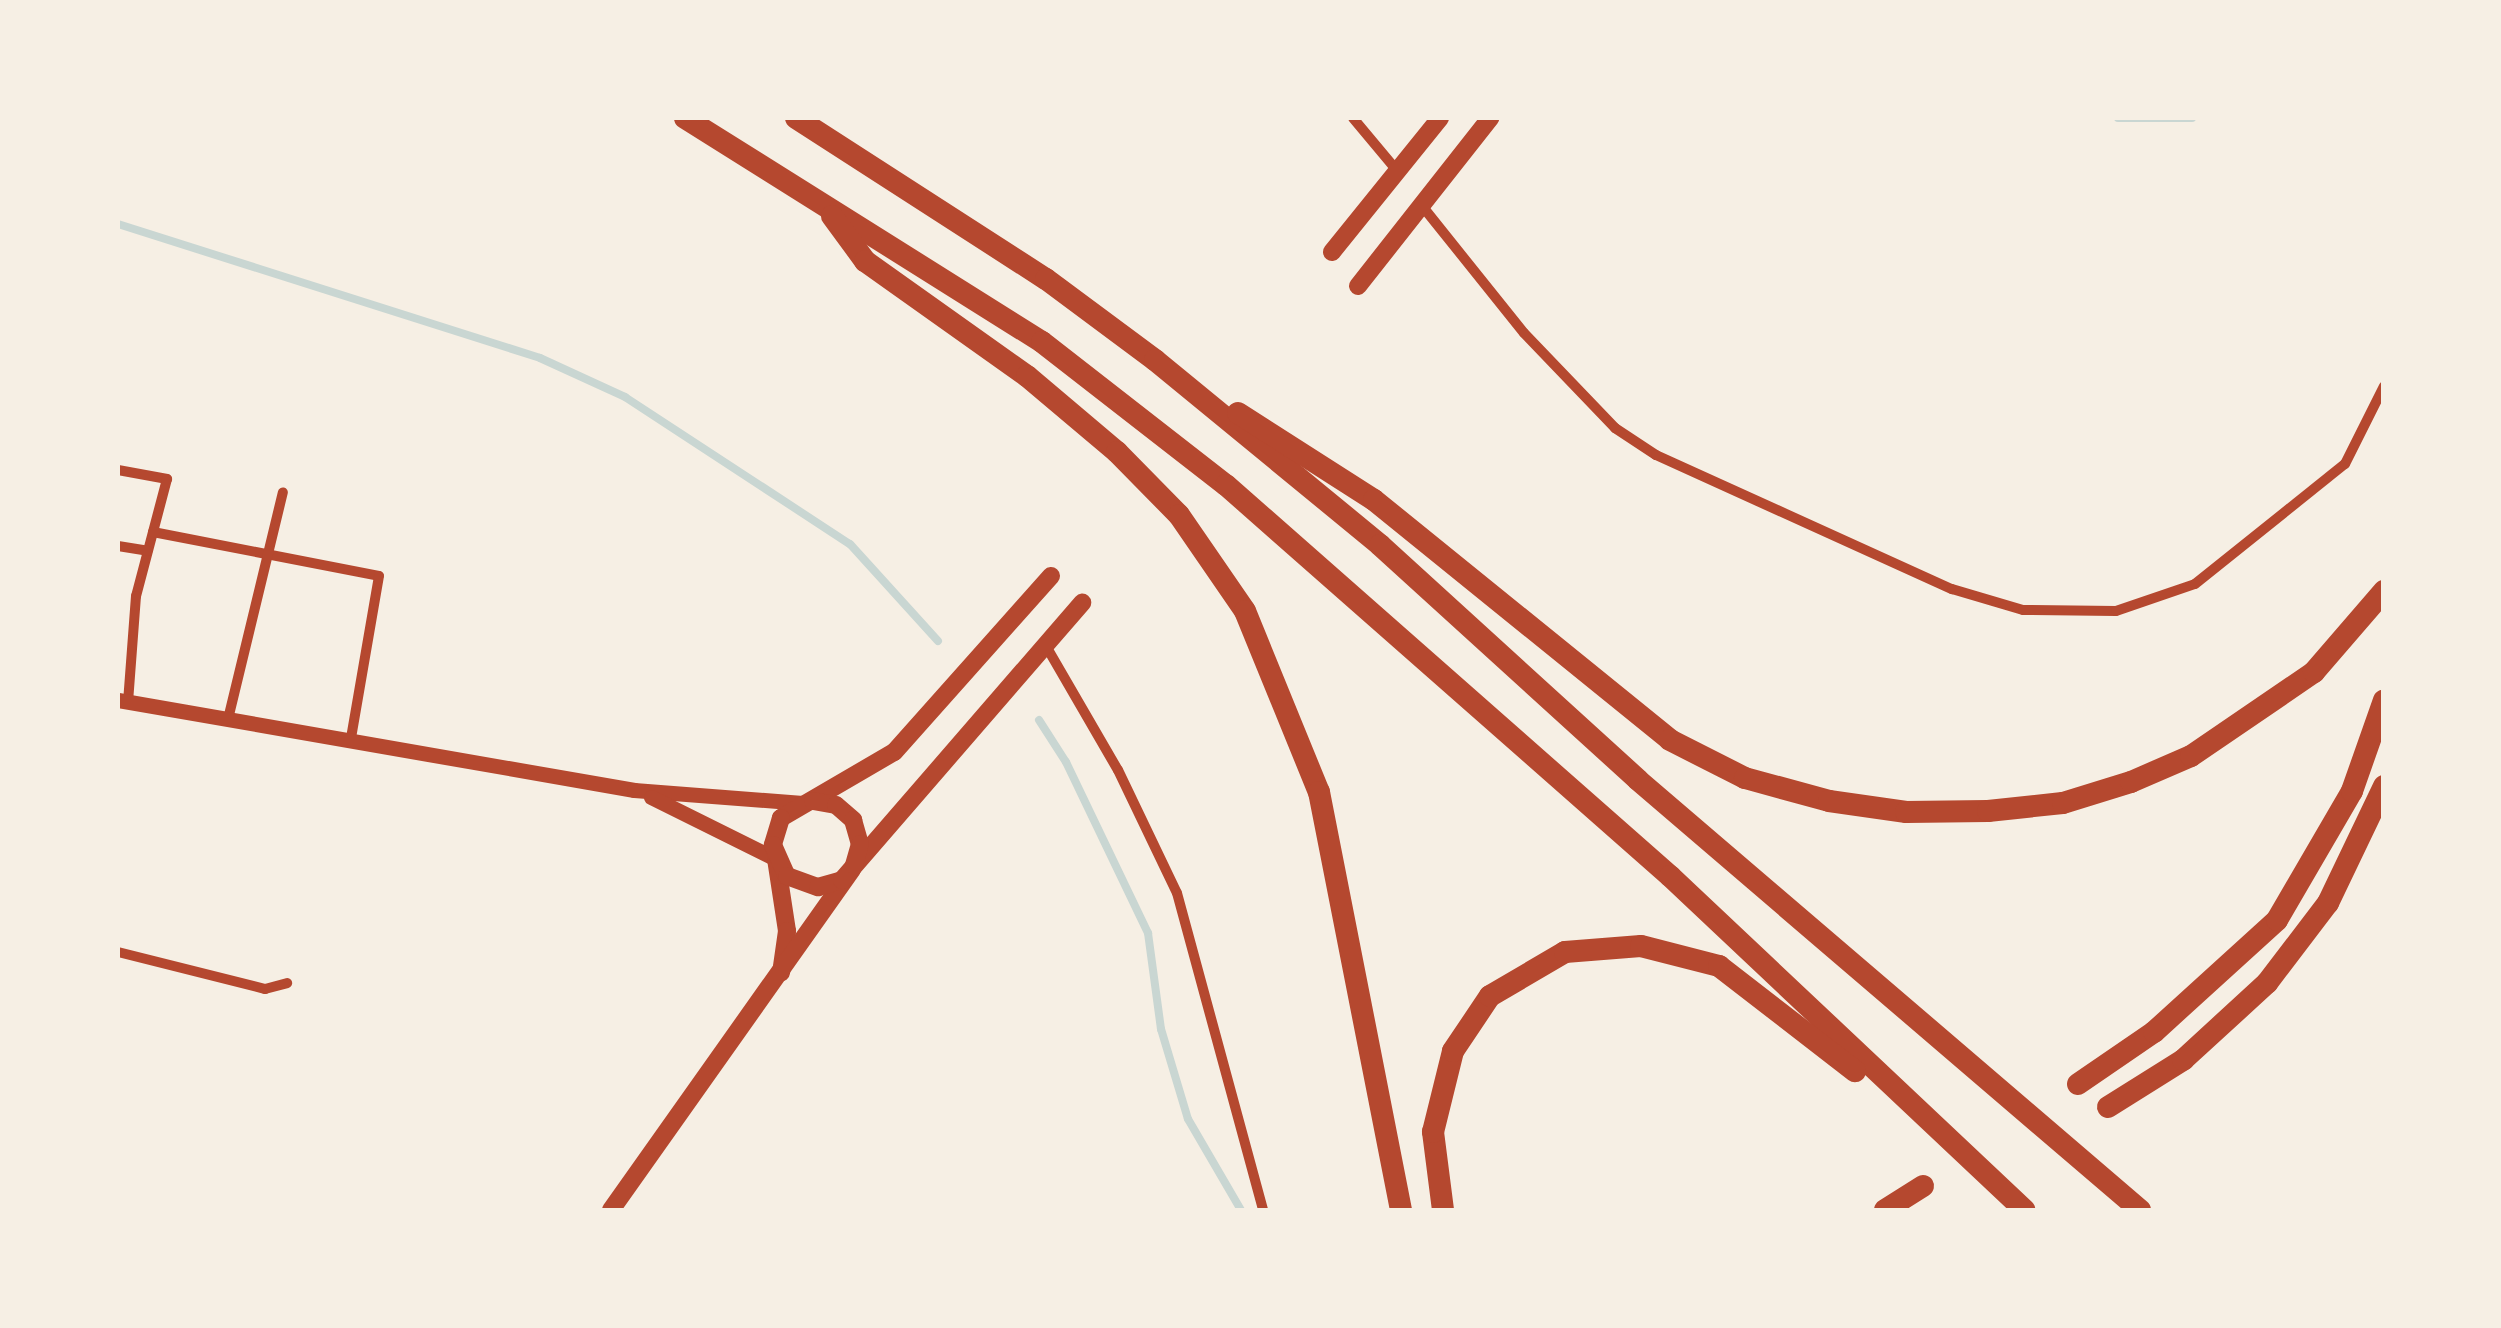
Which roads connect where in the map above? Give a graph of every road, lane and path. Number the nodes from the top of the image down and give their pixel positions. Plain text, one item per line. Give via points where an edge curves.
1 (685, 118) edge
2 (796, 118) edge
3 (1353, 118) edge
4 (1440, 118) edge
5 (1490, 118) edge
6 (1399, 173) junction
7 (824, 205) junction
8 (1423, 207) junction
9 (1332, 252) dead end
10 (1358, 286) dead end
11 (1155, 360) junction
12 (2384, 386) edge
13 (118, 470) edge
14 (282, 492) dead end
15 (153, 532) junction
16 (118, 546) edge
17 (148, 551) junction
18 (269, 554) junction
19 (1051, 576) dead end
20 (2384, 591) edge
21 (1082, 603) dead end
22 (1046, 646) junction
23 (2384, 700) edge
24 (122, 701) edge
25 (229, 714) junction
26 (351, 738) junction
27 (2384, 786) edge
28 (634, 790) junction
29 (803, 802) junction
30 (776, 860) junction
31 (852, 870) junction
32 (118, 952) edge
33 (780, 978) junction
34 (287, 984) dead end
35 (2078, 1084) dead end
36 (2108, 1107) dead end
37 (1923, 1186) dead end
38 (2000, 1190) junction
39 (610, 1210) edge
40 (1264, 1210) edge
41 (1402, 1210) edge
42 (1444, 1210) edge
43 (1885, 1210) edge
44 (2024, 1210) edge
45 (2140, 1210) edge

1 - 7 highway
2 - 11 highway via 1046,279
3 - 6 street
4 - 6 main road
5 - 8 main road
6 - 9 main road
7 - 38 highway via 1042,342 1226,485 1670,876
7 - 41 highway via 865,261 1027,376 1154,488 1244,611 1319,792
8 - 10 main road
8 - 12 street via 1524,333 1615,428 1656,455 1952,589 2023,610 2116,610 2195,584 2345,464
11 - 20 highway via 1374,500 1670,740 1745,778 1829,801 1906,812 1988,811 2063,803 2131,782 2191,756 2314,672
11 - 45 highway via 1380,545 1638,780
13 - 15 street via 167,479
14 - 18 street
15 - 17 street
15 - 18 street
16 - 17 street
17 - 24 street
18 - 25 street
18 - 26 street via 379,576
19 - 29 main road via 894,752
21 - 22 main road
22 - 31 main road
22 - 40 street via 1118,770 1177,894
23 - 35 highway via 2352,791 2278,920 2154,1032
24 - 25 street
25 - 26 street
26 - 28 street
27 - 36 highway via 2328,904 2276,972 2184,1060
28 - 29 street
28 - 30 street via 713,823
29 - 30 main road via 775,830
29 - 31 main road via 836,805 853,820 860,844
30 - 31 main road via 806,886 829,886
30 - 33 main road via 788,930
31 - 33 main road
32 - 34 street via 265,990
33 - 39 main road
37 - 43 highway
38 - 42 highway via 1742,980 1670,951 1612,946 1542,961 1490,996 1470,1020 1445,1072 1433,1132
38 - 44 highway

